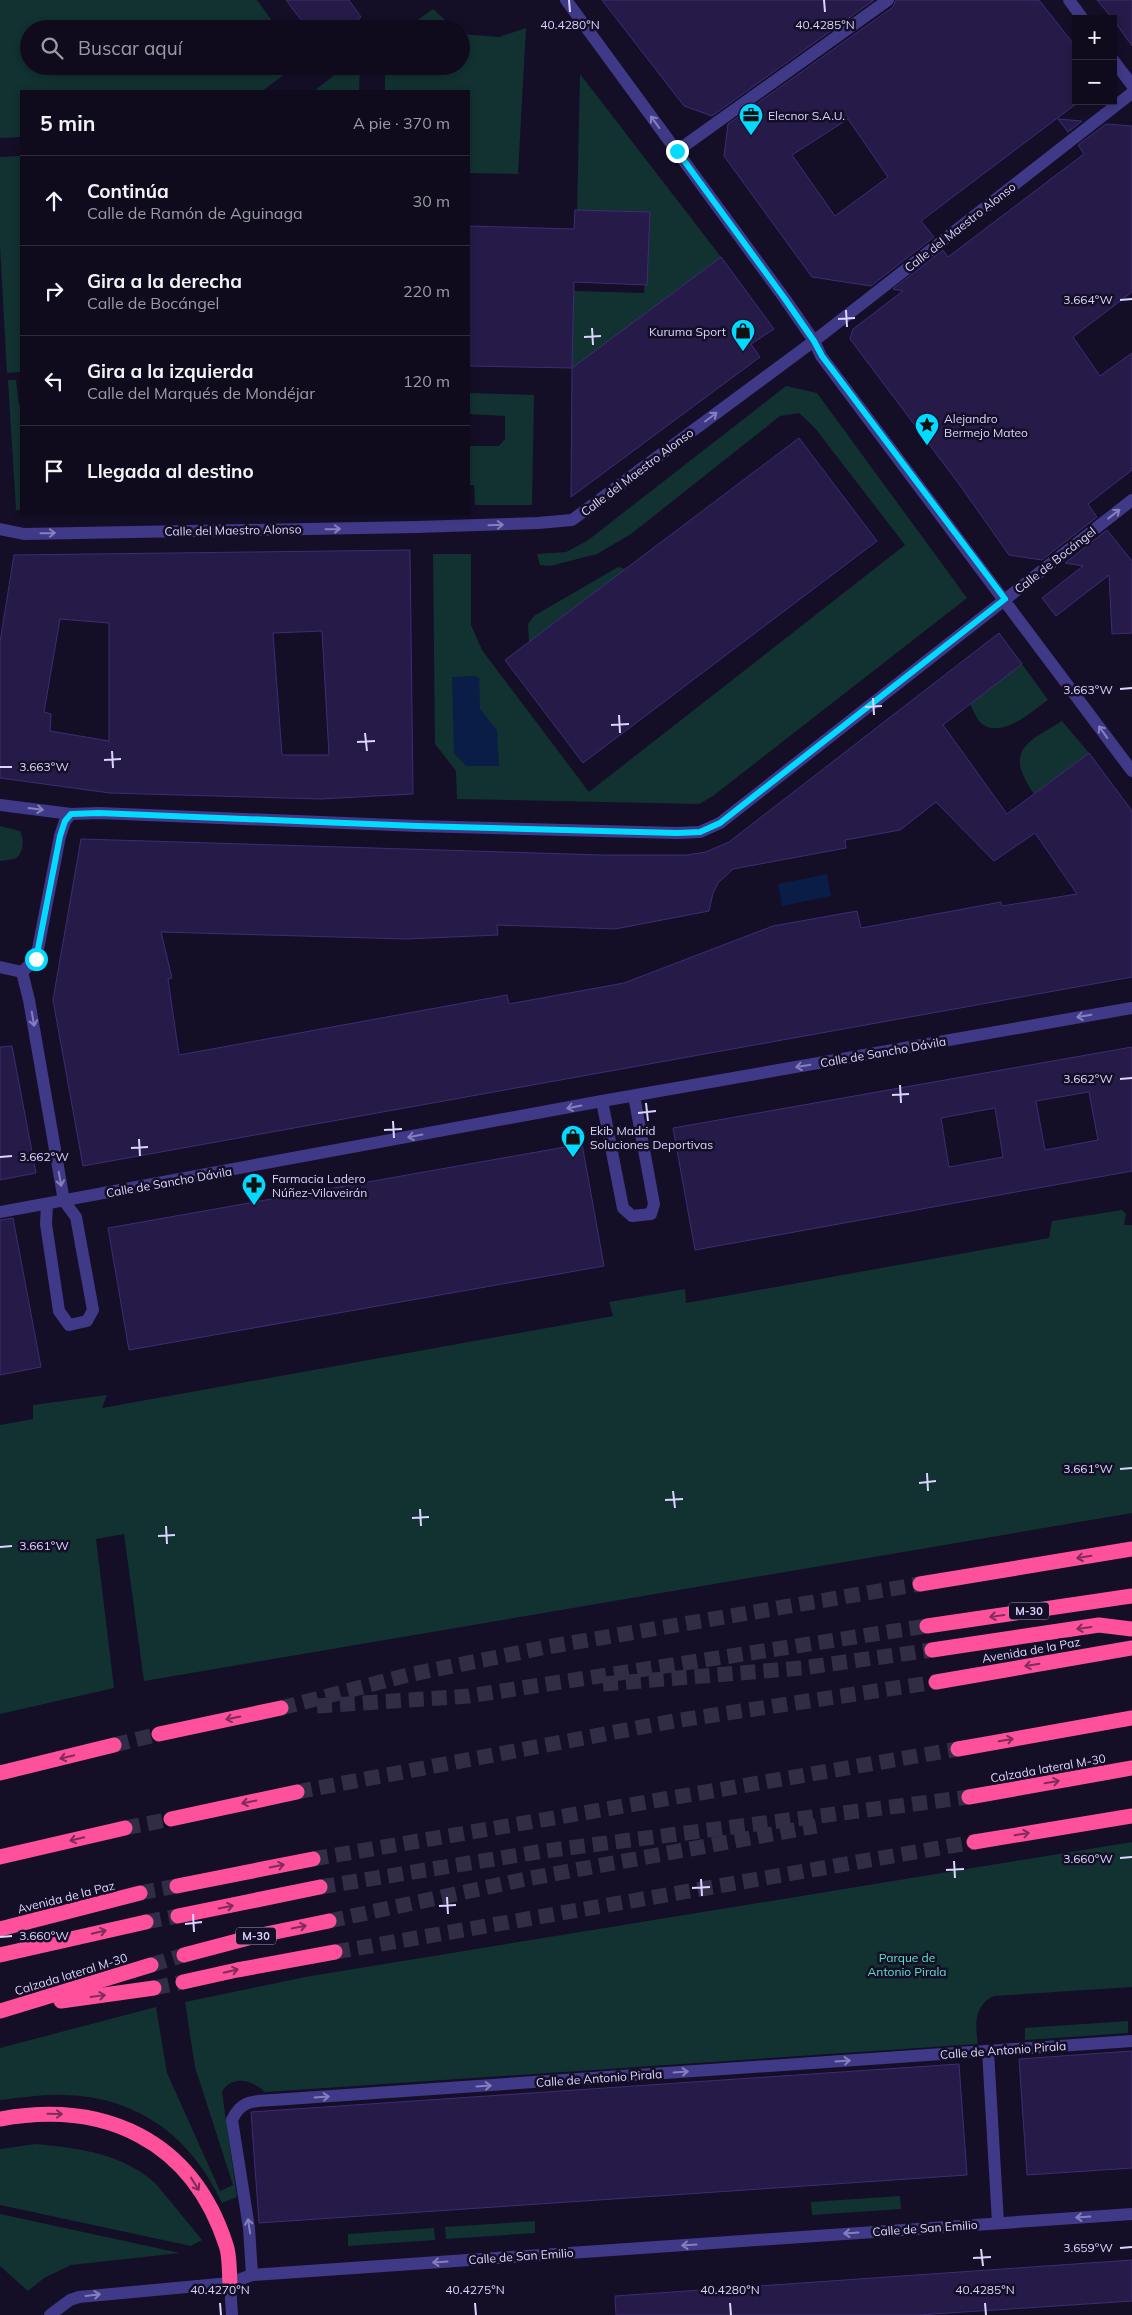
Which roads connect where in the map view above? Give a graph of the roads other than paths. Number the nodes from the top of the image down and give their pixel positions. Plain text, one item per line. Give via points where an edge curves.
1 (566, 0) edge
2 (888, 0) edge
3 (1069, 0) edge
4 (1080, 15) edge
5 (1117, 65) edge
6 (1132, 85) edge
7 (1132, 92) edge
8 (677, 151) junction
9 (814, 341) junction
10 (1132, 500) edge
11 (0, 529) edge
12 (1005, 599) junction
13 (1132, 771) edge
14 (0, 805) edge
15 (71, 814) junction
16 (0, 967) edge
17 (22, 972) junction
18 (1132, 1008) edge
19 (634, 1096) junction
20 (602, 1101) junction
21 (64, 1201) junction
22 (47, 1204) junction
23 (0, 1212) edge
24 (1132, 1549) edge
25 (920, 1584) tunnel mouth
26 (1132, 1596) edge
27 (927, 1626) tunnel mouth
28 (1132, 1629) edge
29 (1132, 1648) edge
30 (932, 1650) tunnel mouth
31 (936, 1682) tunnel mouth
32 (281, 1708) tunnel mouth
33 (1132, 1718) edge
34 (159, 1734) tunnel mouth
35 (114, 1745) tunnel mouth
36 (958, 1749) tunnel mouth
37 (1132, 1768) edge
38 (0, 1773) edge
39 (297, 1792) tunnel mouth
40 (969, 1798) tunnel mouth
41 (1132, 1816) edge
42 (171, 1819) tunnel mouth
43 (125, 1828) tunnel mouth
44 (974, 1842) tunnel mouth
45 (0, 1857) edge
46 (313, 1858) tunnel mouth
47 (177, 1886) tunnel mouth
48 (320, 1887) tunnel mouth
49 (140, 1893) tunnel mouth
50 (178, 1916) tunnel mouth
51 (329, 1921) tunnel mouth
52 (146, 1922) tunnel mouth
53 (0, 1929) edge
54 (336, 1952) tunnel mouth
55 (0, 1955) edge
56 (184, 1955) tunnel mouth
57 (151, 1965) tunnel mouth
58 (183, 1982) tunnel mouth
59 (154, 1988) tunnel mouth
60 (15, 2007) junction
61 (0, 2011) edge
62 (1132, 2041) edge
63 (988, 2051) junction
64 (0, 2119) edge
65 (1132, 2214) edge
66 (998, 2223) junction
67 (252, 2275) junction
68 (230, 2283) junction
69 (50, 2315) edge
70 (232, 2315) edge

8 -> 1 street
2 - 8 street
3 - 4 street
5 - 6 street
7 - 9 street, Calle del Maestro Alonso
8 - 9 street
11 -> 9 street, Calle del Maestro Alonso via 24,534 416,527 572,520
9 - 12 street
12 -> 10 street, Calle de Bocángel
13 -> 12 street
12 - 15 street, Calle de Bocángel via 720,823 700,832
14 -> 15 street, Calle de Bocángel
15 - 17 street via 60,836 36,959
16 - 17 street
17 -> 21 street
18 -> 19 street, Calle de Sancho Dávila
19 - 20 street, Calle de Sancho Dávila
19 - 20 street via 654,1204 652,1214 644,1216 632,1216 623,1208
20 -> 21 street, Calle de Sancho Dávila
21 - 22 street, Calle de Sancho Dávila
21 - 22 street via 76,1217 93,1310 87,1321 69,1325 59,1311 46,1224
22 - 23 street, Calle de Sancho Dávila
24 -> 25 highway
26 -> 27 highway, M-30
28 -> 30 highway via 1100,1626
29 -> 31 highway, Avenida de la Paz
32 -> 34 highway
36 -> 33 highway
35 -> 38 highway
40 -> 37 highway, Calzada lateral M-30
39 -> 42 highway
44 -> 41 highway
43 -> 45 highway
47 -> 46 highway
50 -> 48 highway
49 - 53 highway, Avenida de la Paz
56 -> 51 highway, M-30
55 -> 52 highway
58 -> 54 highway
57 - 60 highway, Calzada lateral M-30
60 -> 59 highway
60 - 61 highway, Calzada lateral M-30
62 - 63 street, Calle de Antonio Pirala
63 - 66 street
67 -> 63 street, Calle de Antonio Pirala via 249,2228 232,2120 237,2109 246,2103
64 -> 68 highway via 47,2114 89,2117 147,2139 171,2156 189,2174 209,2206 226,2246
65 -> 66 street, Calle de San Emilio
66 -> 67 street, Calle de San Emilio
67 - 68 street, Calle de San Emilio
69 -> 68 street, Calle de San Emilio via 70,2300 93,2294
68 - 70 street

